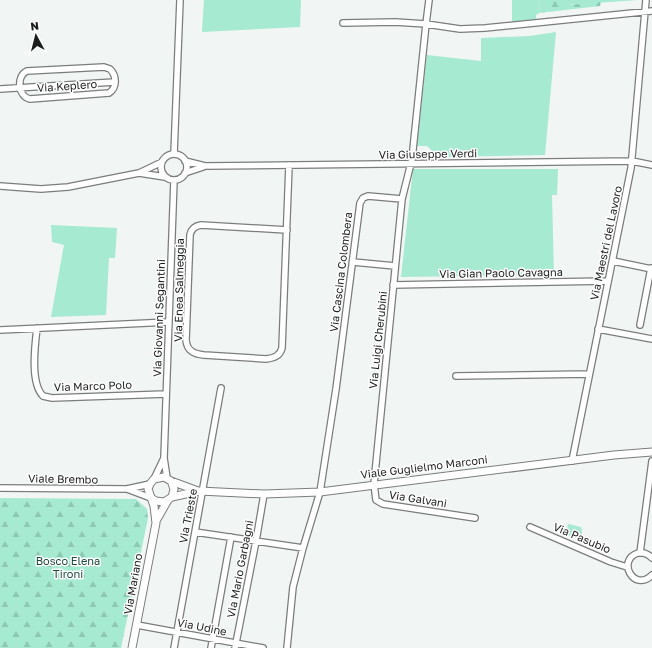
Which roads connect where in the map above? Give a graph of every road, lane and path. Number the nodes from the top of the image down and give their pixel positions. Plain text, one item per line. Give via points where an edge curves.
1 (180, 0) edge
2 (429, 0) edge
3 (646, 0) edge
4 (652, 11) edge
5 (645, 12) junction
6 (343, 23) dead end
7 (426, 24) junction
8 (115, 82) junction
9 (21, 88) junction
10 (0, 89) edge
11 (174, 154) junction
12 (185, 161) junction
13 (162, 162) junction
14 (632, 162) junction
15 (411, 164) junction
16 (289, 165) junction
17 (652, 165) edge
18 (204, 166) junction
19 (139, 173) junction
20 (185, 173) junction
21 (166, 177) junction
22 (174, 180) junction
23 (0, 186) edge
24 (402, 199) junction
25 (287, 230) junction
26 (613, 261) junction
27 (353, 262) junction
28 (395, 266) junction
29 (651, 268) edge
30 (608, 281) junction
31 (394, 285) junction
32 (169, 322) junction
33 (640, 325) dead end
34 (37, 328) junction
35 (598, 329) junction
36 (0, 330) edge
37 (652, 339) edge
38 (589, 374) junction
39 (456, 376) dead end
40 (221, 388) dead end
41 (166, 394) junction
42 (652, 452) edge
43 (164, 458) junction
44 (572, 460) junction
45 (652, 461) edge
46 (169, 479) junction
47 (152, 481) junction
48 (374, 484) junction
49 (0, 488) edge
50 (127, 489) junction
51 (201, 491) junction
52 (320, 492) junction
53 (264, 494) junction
54 (151, 498) junction
55 (170, 499) junction
56 (475, 518) dead end
57 (156, 523) junction
58 (530, 527) dead end
59 (195, 532) junction
60 (231, 537) junction
61 (256, 541) junction
62 (303, 548) junction
63 (640, 553) junction
64 (652, 558) edge
65 (627, 567) junction
66 (652, 575) edge
67 (137, 625) junction
68 (177, 632) junction
69 (212, 639) junction
70 (235, 646) edge
71 (132, 648) edge
72 (174, 648) edge
73 (211, 648) edge
74 (263, 648) edge
75 (286, 648) edge

1 - 11 street
2 - 7 street
3 - 5 street, Via Maestri del Lavoro
4 - 5 street
5 - 7 street via 485,28 460,29
5 - 14 street, Via Maestri del Lavoro
6 - 7 street
7 - 15 street
8 - 9 street, Via Keplero
8 - 9 street, Via Keplero via 114,89 109,93 30,99 24,97
8 - 9 street, Via Keplero via 113,72 106,67 29,71 21,77
9 - 10 street, Via Keplero
11 - 12 street
11 - 13 street via 168,155
12 - 18 street, Via Giuseppe Verdi
12 - 20 street
13 - 19 street
13 - 21 street via 161,170
14 - 15 street, Via Giuseppe Verdi
14 - 17 street, Via Giuseppe Verdi
14 - 26 street, Via Maestri del Lavoro
15 - 16 street, Via Giuseppe Verdi
15 - 24 street
16 - 18 street, Via Giuseppe Verdi
16 - 25 street, Via Enea Salmeggia
18 - 20 street, Via Giuseppe Verdi
19 - 21 street
19 - 23 street via 59,188
20 - 22 street
21 - 22 street
22 - 32 street, Via Giovanni Segantini
24 - 27 street, Via Cascina Colombera via 368,196 362,199
24 - 28 street, Via Luigi Cherubini
25 - 25 street, Via Enea Salmeggia via 199,225 192,230 186,340 191,351 204,355 266,358 279,355 282,348
26 - 29 street
26 - 30 street, Via Maestri del Lavoro
27 - 28 street
27 - 52 street, Via Cascina Colombera
28 - 31 street, Via Luigi Cherubini
29 - 33 street
30 - 31 street, Via Gian Paolo Cavagna
30 - 35 street, Via Maestri del Lavoro
31 - 48 street, Via Luigi Cherubini
32 - 34 street
32 - 41 street, Via Giovanni Segantini
34 - 36 street
34 - 41 street, Via Marco Polo via 34,363 39,390 45,397
35 - 37 street
35 - 38 street, Via Maestri del Lavoro
38 - 39 street
38 - 44 street, Via Maestri del Lavoro
40 - 51 street, Via Trieste
41 - 43 street, Via Giovanni Segantini
42 - 44 street, Viale Guglielmo Marconi
43 - 46 street, Via Giovanni Segantini
43 - 47 street, Via Giovanni Segantini
44 - 48 street, Viale Guglielmo Marconi
45 - 63 street
46 - 47 street, Viale Guglielmo Marconi via 161,476
46 - 51 street, Viale Guglielmo Marconi
46 - 55 street via 174,489
47 - 50 street, Viale Brembo
47 - 54 street via 148,489
48 - 52 street, Viale Guglielmo Marconi
48 - 56 street, Via Galvani via 376,500 383,504
49 - 50 street, Viale Brembo
50 - 54 street, Viale Brembo
51 - 53 street, Viale Guglielmo Marconi
51 - 55 street, Viale Guglielmo Marconi
51 - 59 street, Via Trieste
52 - 53 street, Viale Guglielmo Marconi
52 - 62 street, Via Cascina Colombera
53 - 61 street, Via Mario Garbagni
54 - 55 street, Viale Guglielmo Marconi via 159,502
54 - 57 street, Via Mariano
55 - 57 street, Via Mariano
57 - 67 street, Via Mariano
58 - 65 street, Via Pasubio
59 - 60 street
59 - 68 street, Via Trieste
60 - 61 street
60 - 69 street
61 - 62 street
61 - 70 street, Via Mario Garbagni
62 - 75 street, Via Cascina Colombera via 293,587
63 - 64 street
63 - 65 street via 632,556
65 - 66 street via 631,575 639,580
67 - 68 street, Via Udine
67 - 71 street, Via Mariano
68 - 69 street, Via Udine
68 - 72 street, Via Trieste
69 - 70 street, Via Udine
69 - 73 street
70 - 74 street, Via Udine

